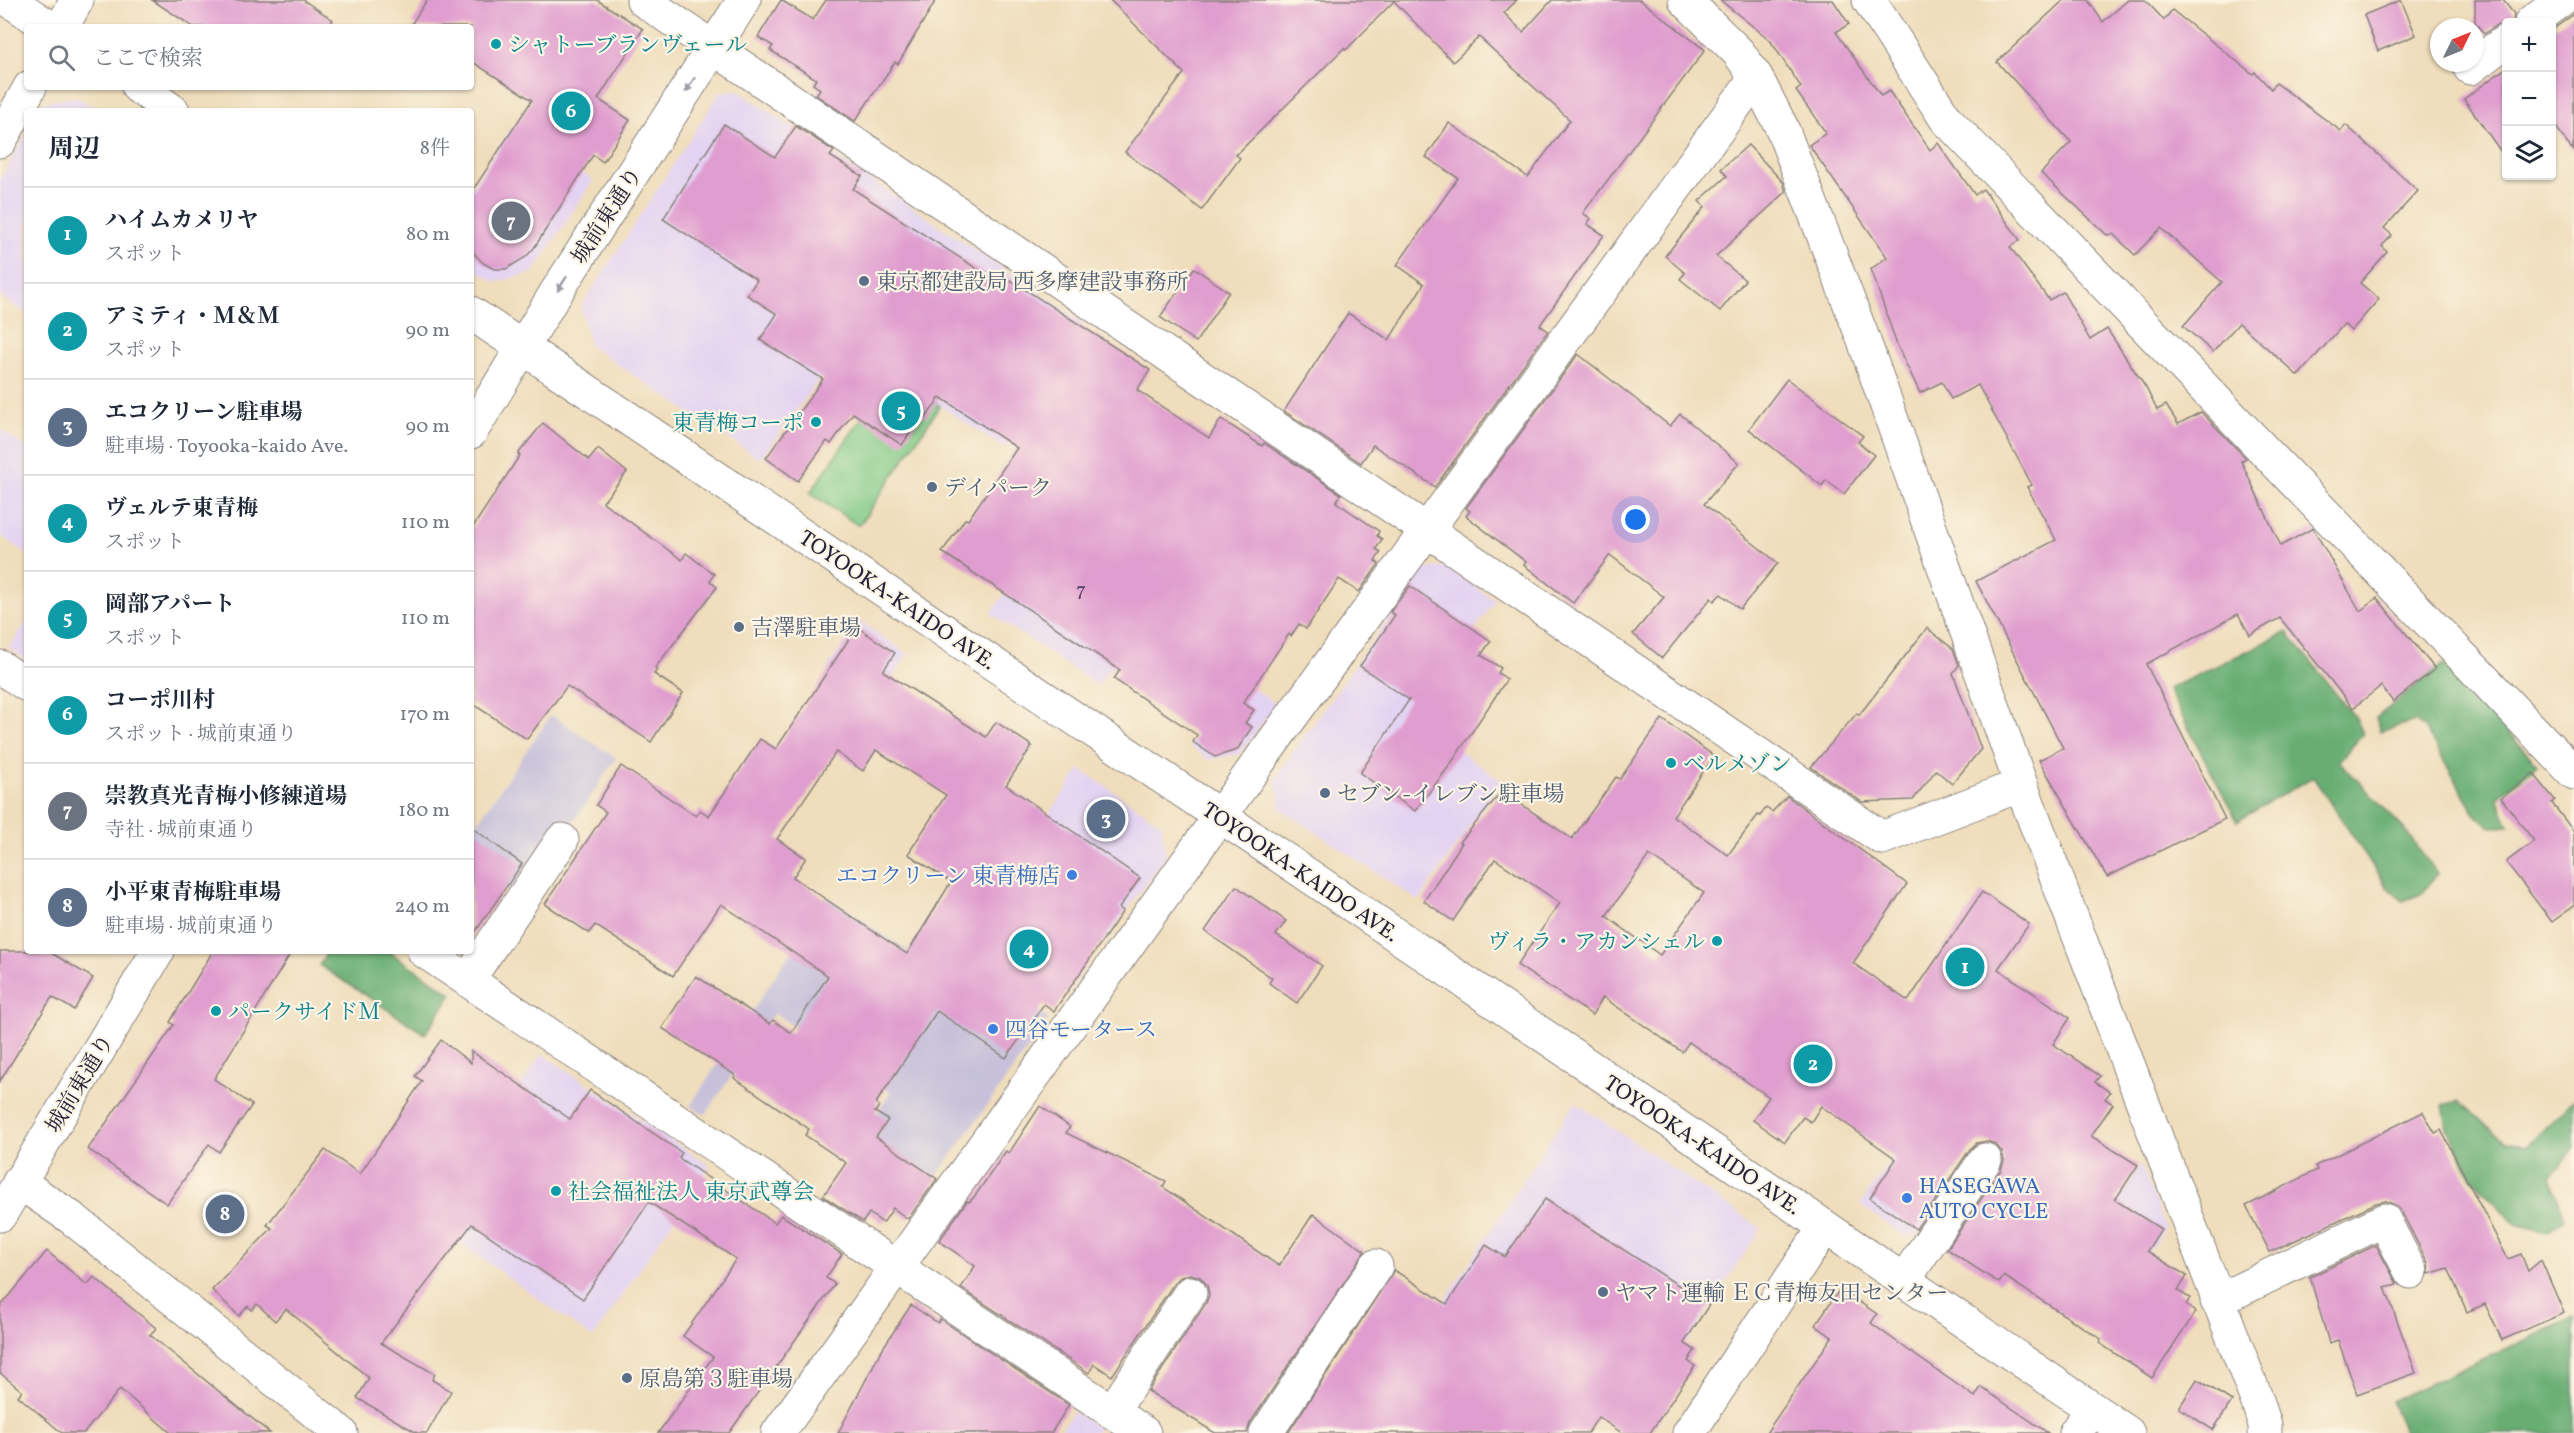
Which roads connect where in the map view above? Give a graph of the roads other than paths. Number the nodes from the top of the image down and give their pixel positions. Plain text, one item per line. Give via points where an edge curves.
1 (9, 0) edge
2 (77, 0) edge
3 (643, 0) edge
4 (744, 0) edge
5 (1685, 0) edge
6 (1869, 0) edge
7 (2560, 0) edge
8 (2536, 18) edge
9 (45, 24) edge
10 (64, 24) edge
11 (2502, 44) edge
12 (713, 49) junction
13 (2484, 58) edge
14 (1756, 77) junction
15 (28, 90) edge
16 (142, 90) edge
17 (169, 108) edge
18 (0, 141) edge
19 (474, 315) edge
20 (522, 348) junction
21 (474, 427) edge
22 (1426, 531) junction
23 (0, 667) edge
24 (24, 683) edge
25 (2574, 773) edge
26 (2021, 785) junction
27 (1220, 816) junction
28 (562, 840) dead end
29 (156, 954) edge
30 (429, 954) edge
31 (468, 980) junction
32 (1985, 1160) dead end
33 (19, 1182) junction
34 (0, 1215) edge
35 (1825, 1227) junction
36 (1376, 1266) dead end
37 (897, 1267) junction
38 (2411, 1272) dead end
39 (1904, 1280) junction
40 (1190, 1293) dead end
41 (2217, 1301) junction
42 (1112, 1412) junction
43 (2083, 1421) edge
44 (341, 1433) edge
45 (778, 1433) edge
46 (1144, 1433) edge
47 (1266, 1433) edge
48 (1689, 1433) edge
49 (2128, 1433) edge
50 (2265, 1433) edge

1 - 9 street
2 - 10 street
3 - 12 street
4 - 12 street, 城前東通り
5 - 14 street via 1738,52
6 - 25 street via 1946,118
7 - 8 street
11 - 13 street
12 -> 20 street, 城前東通り
12 - 22 street
14 - 22 street
14 - 26 street via 1782,128 1864,341
15 - 18 street
16 - 17 street
19 - 20 street, TOYOOKA-KAIDO AVE.
20 - 21 street, 城前東通り
20 - 27 street, TOYOOKA-KAIDO AVE.
22 - 26 street via 1881,837
22 - 27 street
23 - 24 street
26 - 41 street
27 - 35 street, TOYOOKA-KAIDO AVE.
27 - 37 street
28 - 31 street
29 - 33 street, 城前東通り
30 - 31 street
31 - 37 street
32 - 39 street
33 - 34 street, 城前東通り
33 - 44 street via 73,1219
35 - 39 street, TOYOOKA-KAIDO AVE.
35 - 48 street
36 - 47 street
37 - 42 street
37 - 45 street
38 - 41 street via 2384,1220
39 - 43 street, TOYOOKA-KAIDO AVE.
40 - 42 street
41 - 50 street via 2258,1403
42 - 46 street
43 - 49 street, TOYOOKA-KAIDO AVE.

